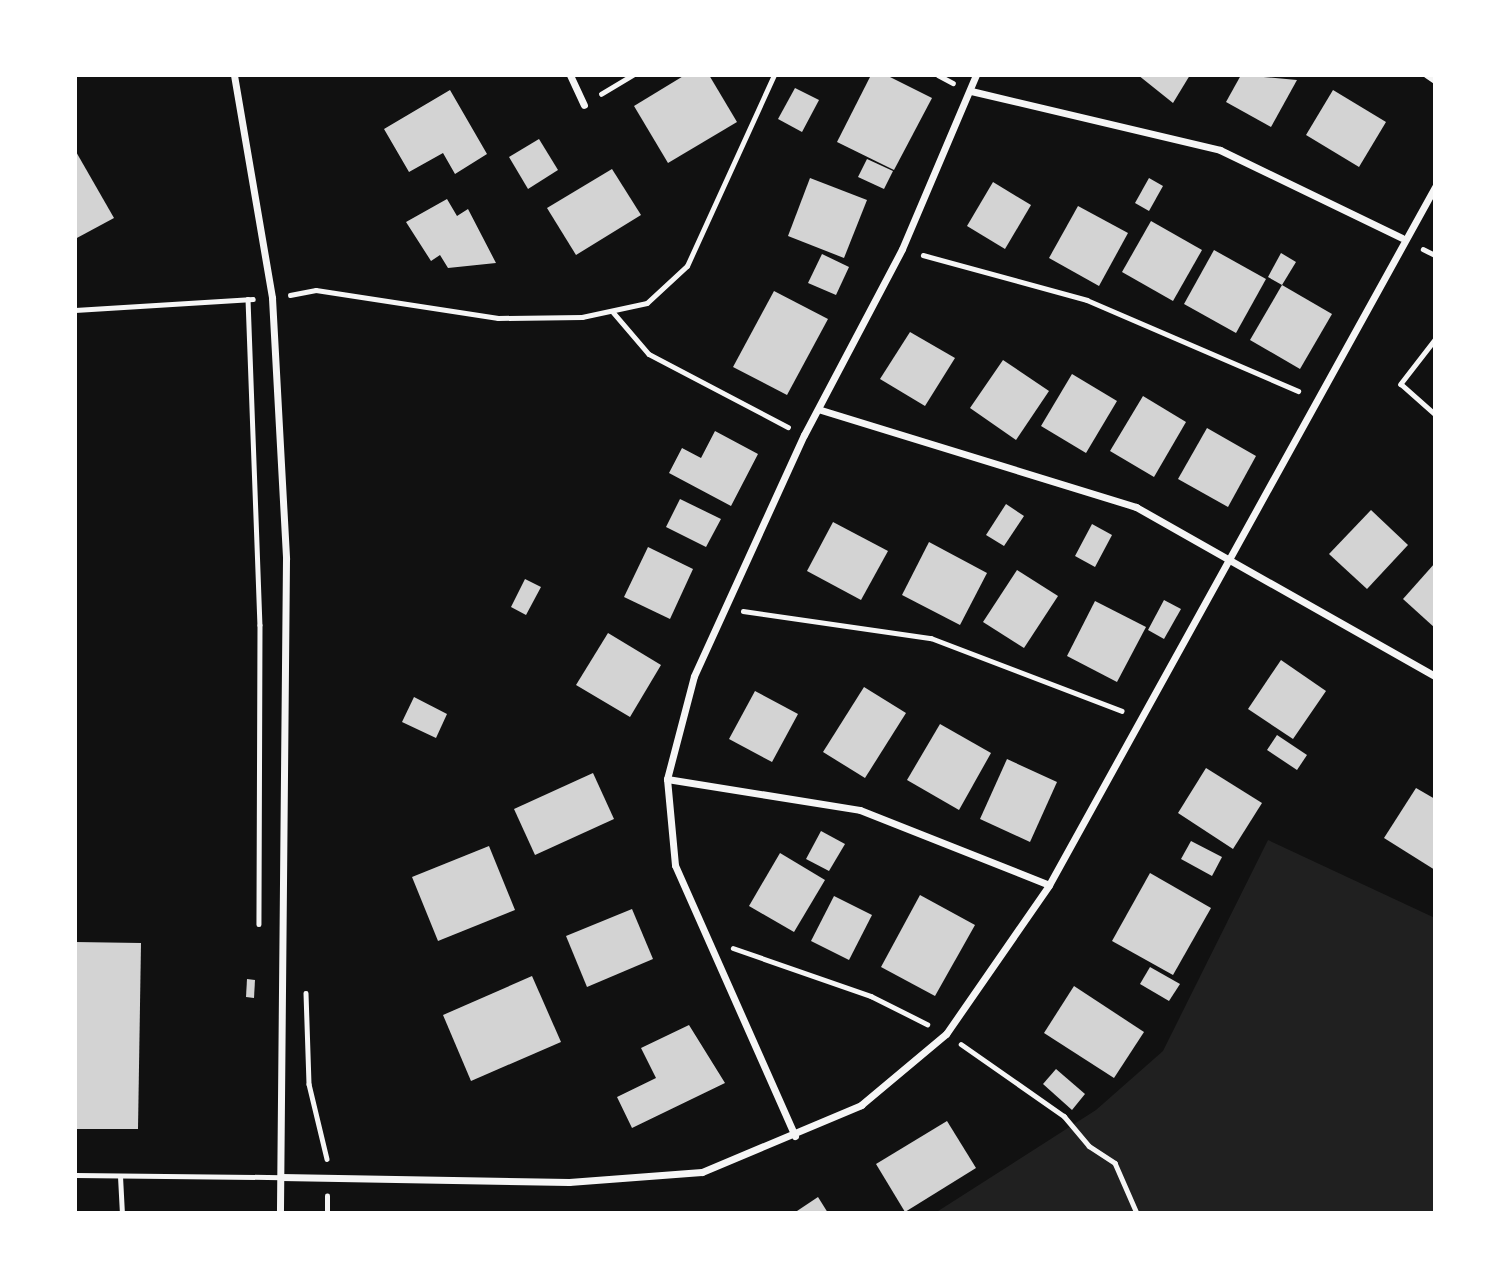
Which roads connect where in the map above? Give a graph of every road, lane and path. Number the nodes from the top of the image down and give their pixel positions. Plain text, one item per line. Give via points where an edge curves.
1 (234, 75) edge
2 (570, 75) edge
3 (633, 75) edge
4 (774, 75) edge
5 (976, 75) edge
6 (1426, 75) edge
7 (1435, 81) edge
8 (971, 91) junction
9 (584, 104) joint
10 (1435, 187) edge
11 (1402, 238) junction
12 (902, 249) junction
13 (272, 298) junction
14 (248, 299) junction
15 (75, 310) edge
16 (613, 312) junction
17 (1435, 340) edge
18 (1318, 401) junction
19 (821, 410) junction
20 (1435, 414) edge
21 (804, 435) junction
22 (1228, 558) junction
23 (724, 609) junction
24 (1435, 676) edge
25 (1142, 719) junction
26 (667, 779) junction
27 (1049, 885) junction
28 (259, 934) dead end
29 (706, 937) junction
30 (946, 1034) junction
31 (795, 1136) junction
32 (75, 1175) edge
33 (120, 1175) junction
34 (281, 1177) junction
35 (122, 1213) edge
36 (280, 1213) edge
37 (1137, 1213) edge

1 - 13 street
2 - 9 street
3 - 9 path
4 - 16 path via 687,266 648,303
5 - 8 street
6 - 7 path
8 - 11 street via 1220,150
8 - 12 street
10 - 11 street
11 - 18 street
12 - 18 path via 1087,300 1223,354
12 - 19 street
13 - 14 path
13 - 16 path via 316,290 498,318
13 - 34 street via 286,559
14 - 15 path
14 - 28 path via 260,625
16 - 21 path via 649,354
17 - 20 path via 1401,384
18 - 22 street
19 - 21 street
19 - 22 street via 1136,507
21 - 23 street
22 - 24 street
22 - 25 street
23 - 25 path via 931,638
23 - 26 street via 694,676
25 - 27 street
26 - 27 street via 860,810
26 - 29 street via 675,865
27 - 30 street
29 - 30 path via 871,996
29 - 31 street
30 - 31 street via 861,1105
30 - 37 path via 1064,1116 1089,1146 1115,1163
31 - 34 street via 702,1172 569,1182
32 - 33 lane
33 - 34 lane
33 - 35 lane
34 - 36 street

